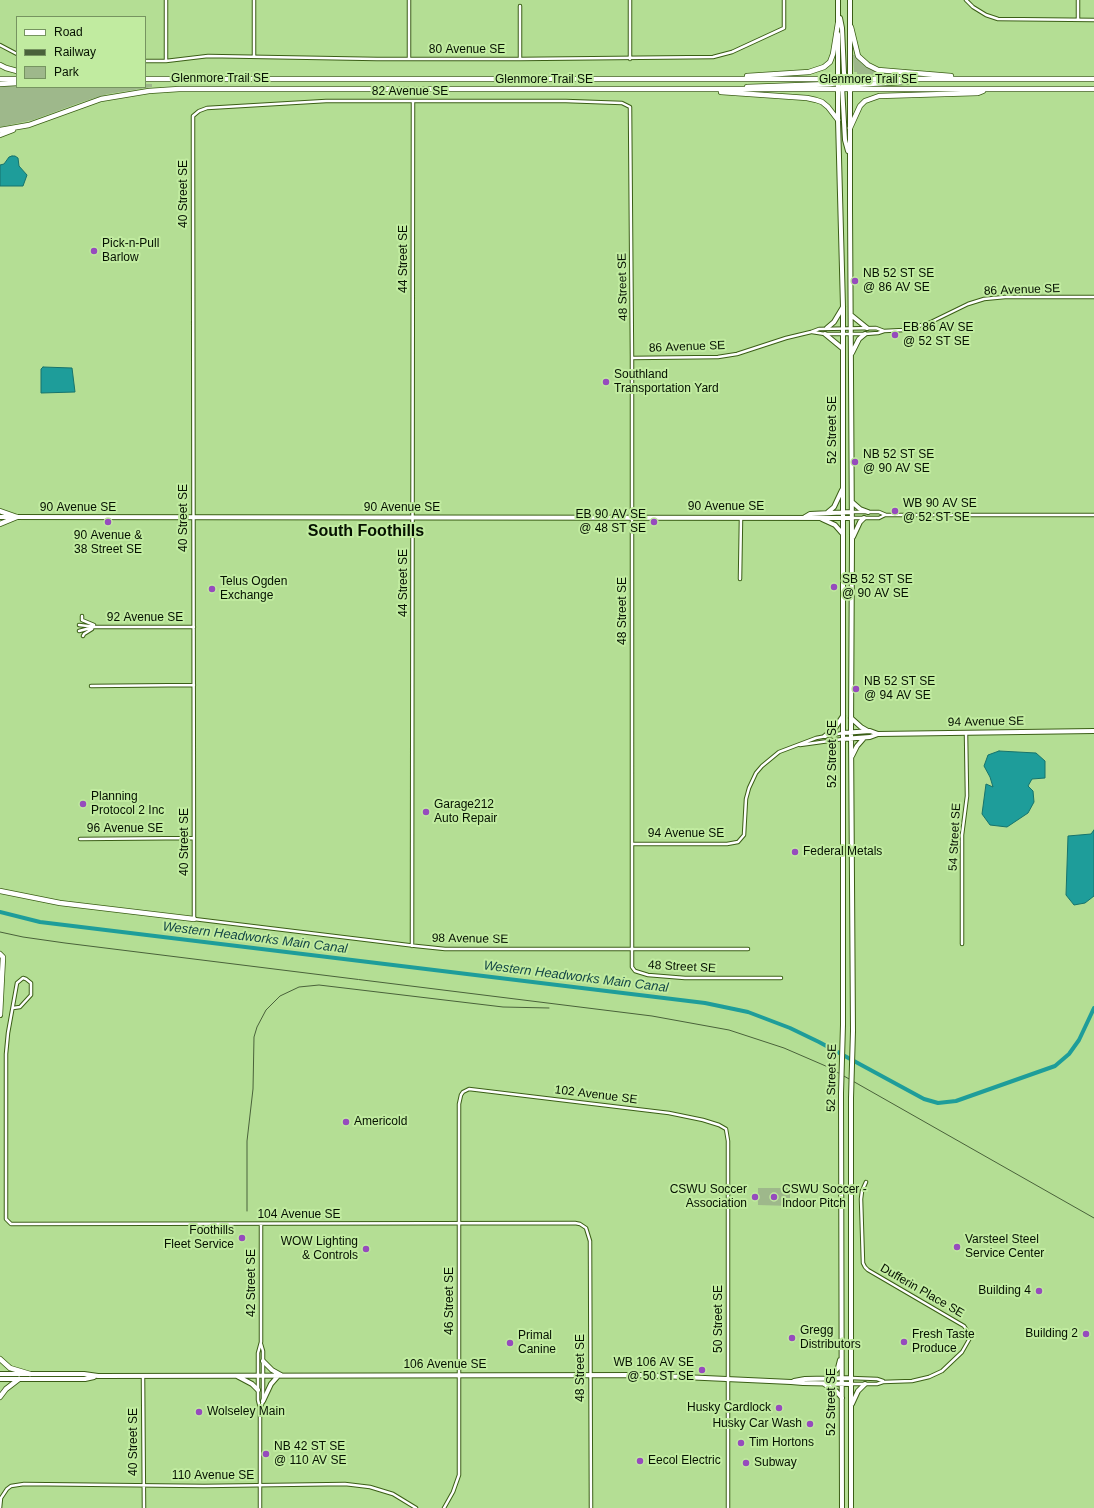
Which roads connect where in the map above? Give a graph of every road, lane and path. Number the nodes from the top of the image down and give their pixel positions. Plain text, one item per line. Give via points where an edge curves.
1 (166, 0) edge
2 (254, 0) edge
3 (409, 0) edge
4 (630, 0) edge
5 (784, 0) edge
6 (838, 0) edge
7 (850, 0) edge
8 (966, 0) edge
9 (1078, 0) edge
10 (520, 6) dead end
11 (838, 12) junction
12 (1078, 20) junction
13 (1094, 20) edge
14 (838, 23) junction
15 (851, 27) junction
16 (0, 45) edge
17 (16, 54) edge
18 (254, 56) junction
19 (630, 58) junction
20 (409, 59) junction
21 (520, 59) junction
22 (146, 61) edge
23 (166, 61) junction
24 (0, 65) edge
25 (16, 71) edge
26 (0, 79) edge
27 (16, 79) edge
28 (146, 79) edge
29 (714, 79) junction
30 (962, 79) junction
31 (1094, 79) edge
32 (16, 83) edge
33 (0, 84) edge
34 (844, 84) junction
35 (988, 89) junction
36 (1094, 89) edge
37 (696, 90) junction
38 (412, 101) junction
39 (628, 105) joint
40 (193, 116) joint
41 (838, 120) junction
42 (29, 125) junction
43 (850, 128) junction
44 (0, 130) edge
45 (0, 136) edge
46 (850, 157) junction
47 (1094, 297) edge
48 (843, 306) junction
49 (851, 315) junction
50 (827, 328) junction
51 (843, 328) junction
52 (851, 328) junction
53 (867, 328) junction
54 (884, 331) junction
55 (812, 332) junction
56 (825, 334) junction
57 (843, 334) junction
58 (850, 334) junction
59 (864, 334) junction
60 (842, 348) junction
61 (850, 356) junction
62 (632, 358) junction
63 (844, 488) junction
64 (852, 501) junction
65 (0, 511) edge
66 (852, 512) junction
67 (868, 512) junction
68 (827, 513) junction
69 (842, 515) junction
70 (886, 515) junction
71 (1094, 515) edge
72 (0, 517) edge
73 (17, 517) junction
74 (632, 517) junction
75 (741, 517) junction
76 (804, 517) junction
77 (194, 518) junction
78 (413, 518) junction
79 (820, 518) junction
80 (852, 518) junction
81 (864, 518) junction
82 (0, 524) edge
83 (842, 534) junction
84 (852, 539) junction
85 (740, 579) dead end
86 (82, 616) dead end
87 (79, 625) dead end
88 (96, 626) junction
89 (194, 627) junction
90 (79, 631) dead end
91 (83, 636) dead end
92 (194, 685) junction
93 (91, 686) dead end
94 (843, 715) junction
95 (851, 718) junction
96 (870, 731) junction
97 (1094, 731) edge
98 (966, 732) junction
99 (850, 733) junction
100 (843, 734) junction
101 (878, 734) junction
102 (825, 736) junction
103 (864, 738) junction
104 (851, 739) junction
105 (843, 740) junction
106 (795, 746) junction
107 (851, 759) junction
108 (194, 838) junction
109 (80, 839) dead end
110 (632, 844) junction
111 (0, 891) edge
112 (194, 919) junction
113 (962, 944) dead end
114 (412, 946) junction
115 (632, 949) junction
116 (748, 949) dead end
117 (0, 954) edge
118 (781, 978) dead end
119 (14, 1008) junction
120 (0, 1015) edge
121 (463, 1092) joint
122 (726, 1130) joint
123 (866, 1182) dead end
124 (459, 1223) junction
125 (260, 1224) junction
126 (586, 1228) joint
127 (261, 1342) junction
128 (842, 1356) junction
129 (0, 1359) edge
130 (263, 1361) junction
131 (0, 1374) edge
132 (30, 1374) junction
133 (258, 1375) junction
134 (459, 1375) junction
135 (590, 1375) junction
136 (98, 1376) junction
137 (143, 1376) junction
138 (237, 1376) junction
139 (263, 1376) junction
140 (281, 1376) junction
141 (829, 1378) junction
142 (842, 1378) junction
143 (851, 1378) junction
144 (0, 1379) edge
145 (19, 1379) junction
146 (728, 1379) junction
147 (791, 1382) junction
148 (884, 1382) junction
149 (824, 1384) junction
150 (842, 1384) junction
151 (851, 1384) junction
152 (864, 1384) junction
153 (258, 1390) junction
154 (0, 1397) edge
155 (842, 1398) junction
156 (263, 1401) junction
157 (851, 1406) junction
158 (260, 1408) junction
159 (143, 1485) junction
160 (260, 1485) junction
161 (0, 1508) edge
162 (144, 1508) edge
163 (260, 1508) edge
164 (416, 1508) edge
165 (444, 1508) edge
166 (591, 1508) edge
167 (728, 1508) edge
168 (842, 1508) edge
169 (851, 1508) edge

1 - 23 street
2 - 18 street
3 - 20 street
4 - 19 street
5 - 19 street, 80 Avenue SE via 784,28 732,52 713,57
6 - 11 main road, 52 Street SE
7 - 15 main road, 52 Street SE
8 - 12 street via 986,15 998,19
9 - 12 street
10 - 21 street
11 - 14 main road, 52 Street SE
11 - 34 main road via 842,28
12 - 13 street
14 - 29 main road via 833,54 830,62 824,67 809,72
14 - 34 main road, 52 Street SE
15 - 30 main road via 858,56 878,70 953,76
15 - 34 main road, 52 Street SE
16 - 17 street
18 - 20 street, 80 Avenue SE
18 - 23 street, 80 Avenue SE via 208,56
19 - 21 street, 80 Avenue SE
20 - 21 street, 80 Avenue SE
22 - 23 street, 80 Avenue SE
24 - 25 main road
26 - 27 main road
28 - 29 main road, Glenmore Trail SE
29 - 34 main road, Glenmore Trail SE
30 - 31 main road, Glenmore Trail SE
30 - 34 main road, Glenmore Trail SE
32 - 33 main road
34 - 35 main road, Glenmore Trail SE
34 - 37 main road, Glenmore Trail SE
34 - 41 main road, 52 Street SE
34 - 43 main road, 52 Street SE
34 - 46 main road via 845,140
35 - 36 main road, Glenmore Trail SE
35 - 43 main road via 978,93 879,96 865,101 860,106
37 - 41 main road via 811,99 822,102
37 - 42 main road, Glenmore Trail SE via 179,89 149,91 101,100
38 - 39 street, 82 Avenue SE via 566,101
38 - 40 street, 82 Avenue SE via 282,103 207,108
38 - 78 street, 44 Street SE
39 - 62 street, 48 Street SE via 631,110
40 - 77 street, 40 Street SE
41 - 48 main road, 52 Street SE
42 - 44 main road, Glenmore Trail SE
42 - 45 main road
43 - 46 main road, 52 Street SE
46 - 49 main road, 52 Street SE
47 - 54 street, 86 Avenue SE via 984,299 916,328
48 - 50 main road via 834,322
48 - 51 main road, 52 Street SE
49 - 52 main road, 52 Street SE
49 - 53 main road
50 - 51 street, 86 Avenue SE
50 - 55 street, 86 Avenue SE
51 - 52 street, 86 Avenue SE
51 - 57 main road, 52 Street SE
52 - 53 street, 86 Avenue SE
52 - 58 main road, 52 Street SE
53 - 54 street, 86 Avenue SE
54 - 59 street, 86 Avenue SE
55 - 56 street, 86 Avenue SE
55 - 62 street, 86 Avenue SE via 718,357
56 - 57 street, 86 Avenue SE
56 - 60 main road
57 - 58 street, 86 Avenue SE
57 - 60 main road, 52 Street SE
58 - 59 street, 86 Avenue SE
58 - 61 main road, 52 Street SE
59 - 61 main road via 859,338
60 - 63 main road, 52 Street SE
61 - 64 main road, 52 Street SE
62 - 74 street, 48 Street SE
63 - 68 main road via 834,507
63 - 69 main road, 52 Street SE
64 - 66 main road, 52 Street SE
64 - 67 main road via 860,509
65 - 73 main road
66 - 67 street, 90 Avenue SE
66 - 69 main road, 90 Avenue SE
66 - 80 main road, 52 Street SE
67 - 70 street, 90 Avenue SE
68 - 69 main road, 90 Avenue SE
68 - 76 main road, 90 Avenue SE
69 - 79 main road, 90 Avenue SE
69 - 80 main road, 90 Avenue SE
69 - 83 main road, 52 Street SE
70 - 71 street, 90 Avenue SE
70 - 81 street, 90 Avenue SE via 879,518
72 - 73 main road, 90 Avenue SE
73 - 77 main road, 90 Avenue SE
73 - 82 main road
74 - 75 main road, 90 Avenue SE
74 - 78 main road, 90 Avenue SE
74 - 110 street, 48 Street SE
75 - 76 main road, 90 Avenue SE
75 - 85 street
76 - 79 main road, 90 Avenue SE
77 - 78 main road, 90 Avenue SE
77 - 89 street, 40 Street SE
78 - 114 street, 44 Street SE
79 - 83 main road via 838,527
80 - 81 street, 90 Avenue SE
80 - 84 main road, 52 Street SE
81 - 84 main road
83 - 94 main road, 52 Street SE
84 - 95 main road, 52 Street SE
86 - 88 street via 82,620
87 - 88 street
88 - 89 street, 92 Avenue SE
88 - 90 street
88 - 91 street
89 - 92 street, 40 Street SE
92 - 93 street
92 - 108 street, 40 Street SE
94 - 100 main road, 52 Street SE
94 - 102 main road via 835,728
95 - 96 main road
95 - 99 main road, 52 Street SE
96 - 99 main road, 94 Avenue SE
96 - 101 main road, 94 Avenue SE
97 - 98 main road, 94 Avenue SE
98 - 101 main road, 94 Avenue SE
98 - 113 street, 54 Street SE via 967,796 962,835
99 - 100 main road, 94 Avenue SE
99 - 104 main road, 52 Street SE
100 - 102 street, 94 Avenue SE
100 - 105 main road, 52 Street SE
101 - 103 main road, 94 Avenue SE
102 - 106 street, 94 Avenue SE
103 - 104 main road, 94 Avenue SE
103 - 107 main road
104 - 105 main road, 94 Avenue SE
104 - 107 main road, 52 Street SE
105 - 106 street, 94 Avenue SE
105 - 128 main road, 52 Street SE, bridge
106 - 110 street, 94 Avenue SE via 769,759 756,773 746,799 744,835 738,842
107 - 143 main road, 52 Street SE, bridge
108 - 109 street, 96 Avenue SE
108 - 112 street, 40 Street SE
110 - 115 street, 48 Street SE
111 - 112 main road via 60,903
112 - 114 street, 98 Avenue SE
114 - 115 street, 98 Avenue SE via 445,949
115 - 116 street, 98 Avenue SE
115 - 118 street, 48 Street SE via 632,967 635,971 648,975 684,978
117 - 120 main road via 3,956
119 - 119 street via 17,982 26,979 31,984 31,995 20,1007
119 - 125 street, 104 Avenue SE via 6,1054 6,1219 11,1224
121 - 122 street, 102 Avenue SE via 469,1089 486,1090 670,1113 719,1124
121 - 124 street, 46 Street SE via 459,1104
122 - 146 street, 50 Street SE
123 - 148 street, Dufferin Place SE via 861,1199 865,1267 964,1326 970,1338 962,1352 942,1371 912,1382
124 - 125 street, 104 Avenue SE
124 - 126 street, 104 Avenue SE via 580,1224
124 - 134 street, 46 Street SE
125 - 127 street, 42 Street SE
126 - 135 street, 48 Street SE via 590,1240
127 - 130 street, 42 Street SE
127 - 133 street, 42 Street SE via 258,1352
128 - 141 main road via 838,1368
128 - 142 main road, 52 Street SE
129 - 132 main road via 10,1368
130 - 139 street, 42 Street SE
130 - 140 main road
131 - 132 main road, 106 Avenue SE
132 - 136 main road, 106 Avenue SE
133 - 138 main road, 106 Avenue SE
133 - 139 main road, 106 Avenue SE
133 - 153 street, 42 Street SE
134 - 135 main road, 106 Avenue SE
134 - 140 main road, 106 Avenue SE
134 - 165 street, 46 Street SE via 459,1475
135 - 146 main road, 106 Avenue SE
135 - 166 street, 48 Street SE
136 - 137 main road, 106 Avenue SE
136 - 145 main road, 106 Avenue SE via 85,1379
137 - 138 main road, 106 Avenue SE
137 - 159 street, 40 Street SE
138 - 153 main road
139 - 140 main road, 106 Avenue SE
139 - 156 street, 42 Street SE
140 - 156 main road via 271,1384
141 - 142 main road, 106 Avenue SE
141 - 147 main road, 106 Avenue SE
142 - 143 main road, 106 Avenue SE
142 - 150 main road, 52 Street SE
143 - 148 street, Dufferin Place SE via 877,1379
143 - 151 main road, 52 Street SE
144 - 145 main road, 106 Avenue SE
145 - 154 main road
146 - 147 main road, 106 Avenue SE
146 - 167 street, 50 Street SE
147 - 149 main road, 106 Avenue SE
148 - 152 street, Dufferin Place SE
149 - 150 main road, 106 Avenue SE
149 - 155 main road
150 - 151 main road, 106 Avenue SE
150 - 155 main road, 52 Street SE
151 - 152 street, Dufferin Place SE
151 - 157 main road, 52 Street SE
152 - 157 main road via 858,1390
153 - 158 street, 42 Street SE
155 - 168 main road, 52 Street SE
156 - 158 street, 42 Street SE
157 - 169 main road, 52 Street SE
158 - 160 street, 42 Street SE
159 - 160 street, 110 Avenue SE
159 - 161 street, 110 Avenue SE via 11,1486 1,1498
159 - 162 street, 40 Street SE
160 - 163 street, 42 Street SE
160 - 164 street, 110 Avenue SE via 345,1484 370,1487 393,1494

